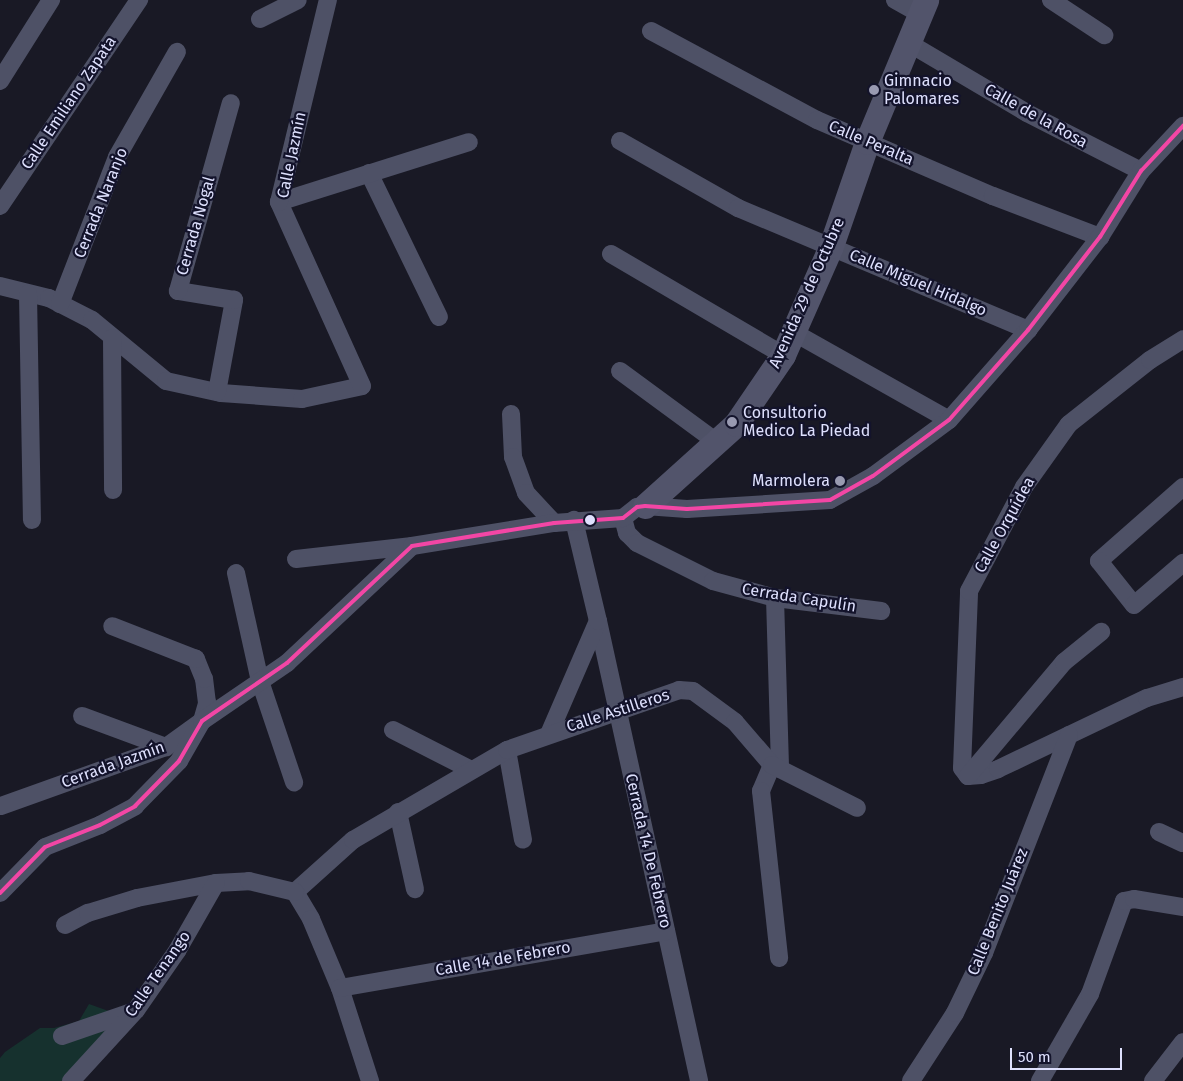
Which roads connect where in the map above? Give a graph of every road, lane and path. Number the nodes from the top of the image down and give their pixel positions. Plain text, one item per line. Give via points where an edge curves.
1 (51, 0) edge
2 (139, 0) edge
3 (298, 0) edge
4 (328, 0) edge
5 (895, 0) edge
6 (1051, 0) edge
7 (923, 7) edge
8 (260, 19) dead end
9 (651, 31) dead end
10 (1104, 35) dead end
11 (907, 42) junction
12 (177, 52) dead end
13 (0, 81) edge
14 (231, 103) dead end
15 (1183, 126) edge
16 (620, 141) dead end
17 (469, 142) dead end
18 (867, 142) junction
19 (1141, 171) junction
20 (369, 173) junction
21 (279, 202) junction
22 (0, 206) edge
23 (1100, 237) junction
24 (831, 246) junction
25 (611, 254) dead end
26 (0, 286) edge
27 (28, 294) junction
28 (60, 304) junction
29 (438, 317) dead end
30 (1028, 330) junction
31 (793, 332) junction
32 (112, 338) junction
33 (1183, 339) edge
34 (783, 355) junction
35 (620, 370) dead end
36 (217, 392) junction
37 (510, 414) dead end
38 (949, 420) junction
39 (718, 444) junction
40 (1183, 487) edge
41 (113, 490) dead end
42 (645, 506) junction
43 (623, 518) junction
44 (32, 520) dead end
45 (574, 520) junction
46 (554, 523) junction
47 (412, 546) junction
48 (296, 558) dead end
49 (1183, 563) edge
50 (236, 573) dead end
51 (775, 598) junction
52 (881, 611) dead end
53 (598, 621) junction
54 (112, 626) dead end
55 (1101, 632) dead end
56 (1183, 676) edge
57 (260, 681) junction
58 (1183, 687) edge
59 (1147, 698) junction
60 (616, 711) junction
61 (82, 716) dead end
62 (202, 720) junction
63 (393, 730) dead end
64 (549, 734) junction
65 (1069, 735) junction
66 (166, 747) junction
67 (507, 750) junction
68 (776, 767) junction
69 (471, 770) junction
70 (968, 776) junction
71 (294, 782) dead end
72 (1, 806) edge
73 (857, 808) dead end
74 (398, 812) junction
75 (1159, 832) dead end
76 (523, 840) dead end
77 (1183, 843) edge
78 (216, 883) junction
79 (415, 889) dead end
80 (295, 892) junction
81 (0, 893) edge
82 (1183, 907) edge
83 (65, 925) dead end
84 (666, 931) junction
85 (780, 958) dead end
86 (340, 988) junction
87 (136, 1010) junction
88 (62, 1036) dead end
89 (1183, 1042) edge
90 (71, 1081) edge
91 (370, 1081) edge
92 (699, 1081) edge
93 (911, 1081) edge
94 (1040, 1081) edge
95 (1153, 1081) edge

1 - 13 street
2 - 22 street, Calle Emiliano Zapata
3 - 8 street
4 - 21 street, Calle Jazmín
5 - 7 street
6 - 10 street
7 - 11 street, Avenida 29 de Octubre
9 - 18 street, Calle Peralta via 817,120
11 - 18 street, Avenida 29 de Octubre
11 - 19 street, Calle de la Rosa via 1027,113
12 - 28 street, Cerrada Naranjo via 117,157
14 - 36 street, Cerrada Nogal via 178,291 234,300
15 - 19 street
16 - 24 street, Calle Miguel Hidalgo via 705,192
17 - 20 street
18 - 23 street, Calle Peralta
18 - 24 street, Avenida 29 de Octubre
19 - 23 street
20 - 21 street
20 - 29 street
21 - 36 street, Calle Jazmín via 362,386 302,399
23 - 30 street
24 - 30 street, Calle Miguel Hidalgo
24 - 31 street, Avenida 29 de Octubre
25 - 34 street
26 - 27 street
27 - 28 street
27 - 44 street
28 - 32 street via 92,320
30 - 38 street
31 - 34 street, Avenida 29 de Octubre
31 - 38 street
32 - 36 street via 166,381
32 - 41 street
33 - 70 street, Calle Orquídea via 1150,360 1069,424 1024,487 969,591 962,768
34 - 39 street, Avenida 29 de Octubre via 736,424
35 - 39 street
37 - 46 street via 513,457 526,493
38 - 42 street via 873,476 830,500 687,510
39 - 42 street, Avenida 29 de Octubre
40 - 49 street via 1099,561 1134,605
42 - 43 street, Avenida 29 de Octubre via 637,507
43 - 45 street, Avenida 29 de Octubre
43 - 51 street, Cerrada Capulín via 627,533 632,538 666,559 713,581
45 - 46 street, Avenida 29 de Octubre
45 - 53 street, Cerrada 14 De Febrero
46 - 47 street, Avenida 29 de Octubre
47 - 48 street, Avenida 29 de Octubre
47 - 57 street, Cerrada Jazmín via 287,663
50 - 57 street
51 - 52 street, Cerrada Capulín
51 - 68 street
53 - 60 street, Cerrada 14 De Febrero
53 - 64 street
54 - 62 street via 196,659 204,679 207,703
55 - 70 street via 1064,662
56 - 59 street
57 - 62 street, Cerrada Jazmín
57 - 71 street
58 - 59 street
59 - 65 street
60 - 64 street, Calle Astilleros
60 - 68 street, Calle Astilleros via 679,690 693,692 735,722
60 - 84 street, Cerrada 14 De Febrero
61 - 66 street
62 - 66 street, Cerrada Jazmín
62 - 81 street via 179,761 136,806 100,825 45,847
63 - 69 street
64 - 67 street, Calle Astilleros
65 - 70 street via 998,769
65 - 93 street, Calle Benito Juárez via 984,953 955,1013
66 - 72 street, Cerrada Jazmín
67 - 69 street, Calle Astilleros
67 - 76 street
68 - 73 street, Calle Astilleros
68 - 85 street via 761,792
69 - 74 street, Calle Astilleros
74 - 79 street
74 - 80 street, Calle Astilleros via 354,840
75 - 77 street
78 - 80 street via 249,881
78 - 83 street via 137,898
78 - 87 street, Calle Tenango via 177,951
80 - 86 street via 311,919
82 - 94 street via 1134,899 1124,901 1090,994
84 - 86 street, Calle 14 de Febrero
84 - 92 street, Cerrada 14 De Febrero
86 - 91 street
87 - 88 street
87 - 90 street, Calle Tenango
89 - 95 street

